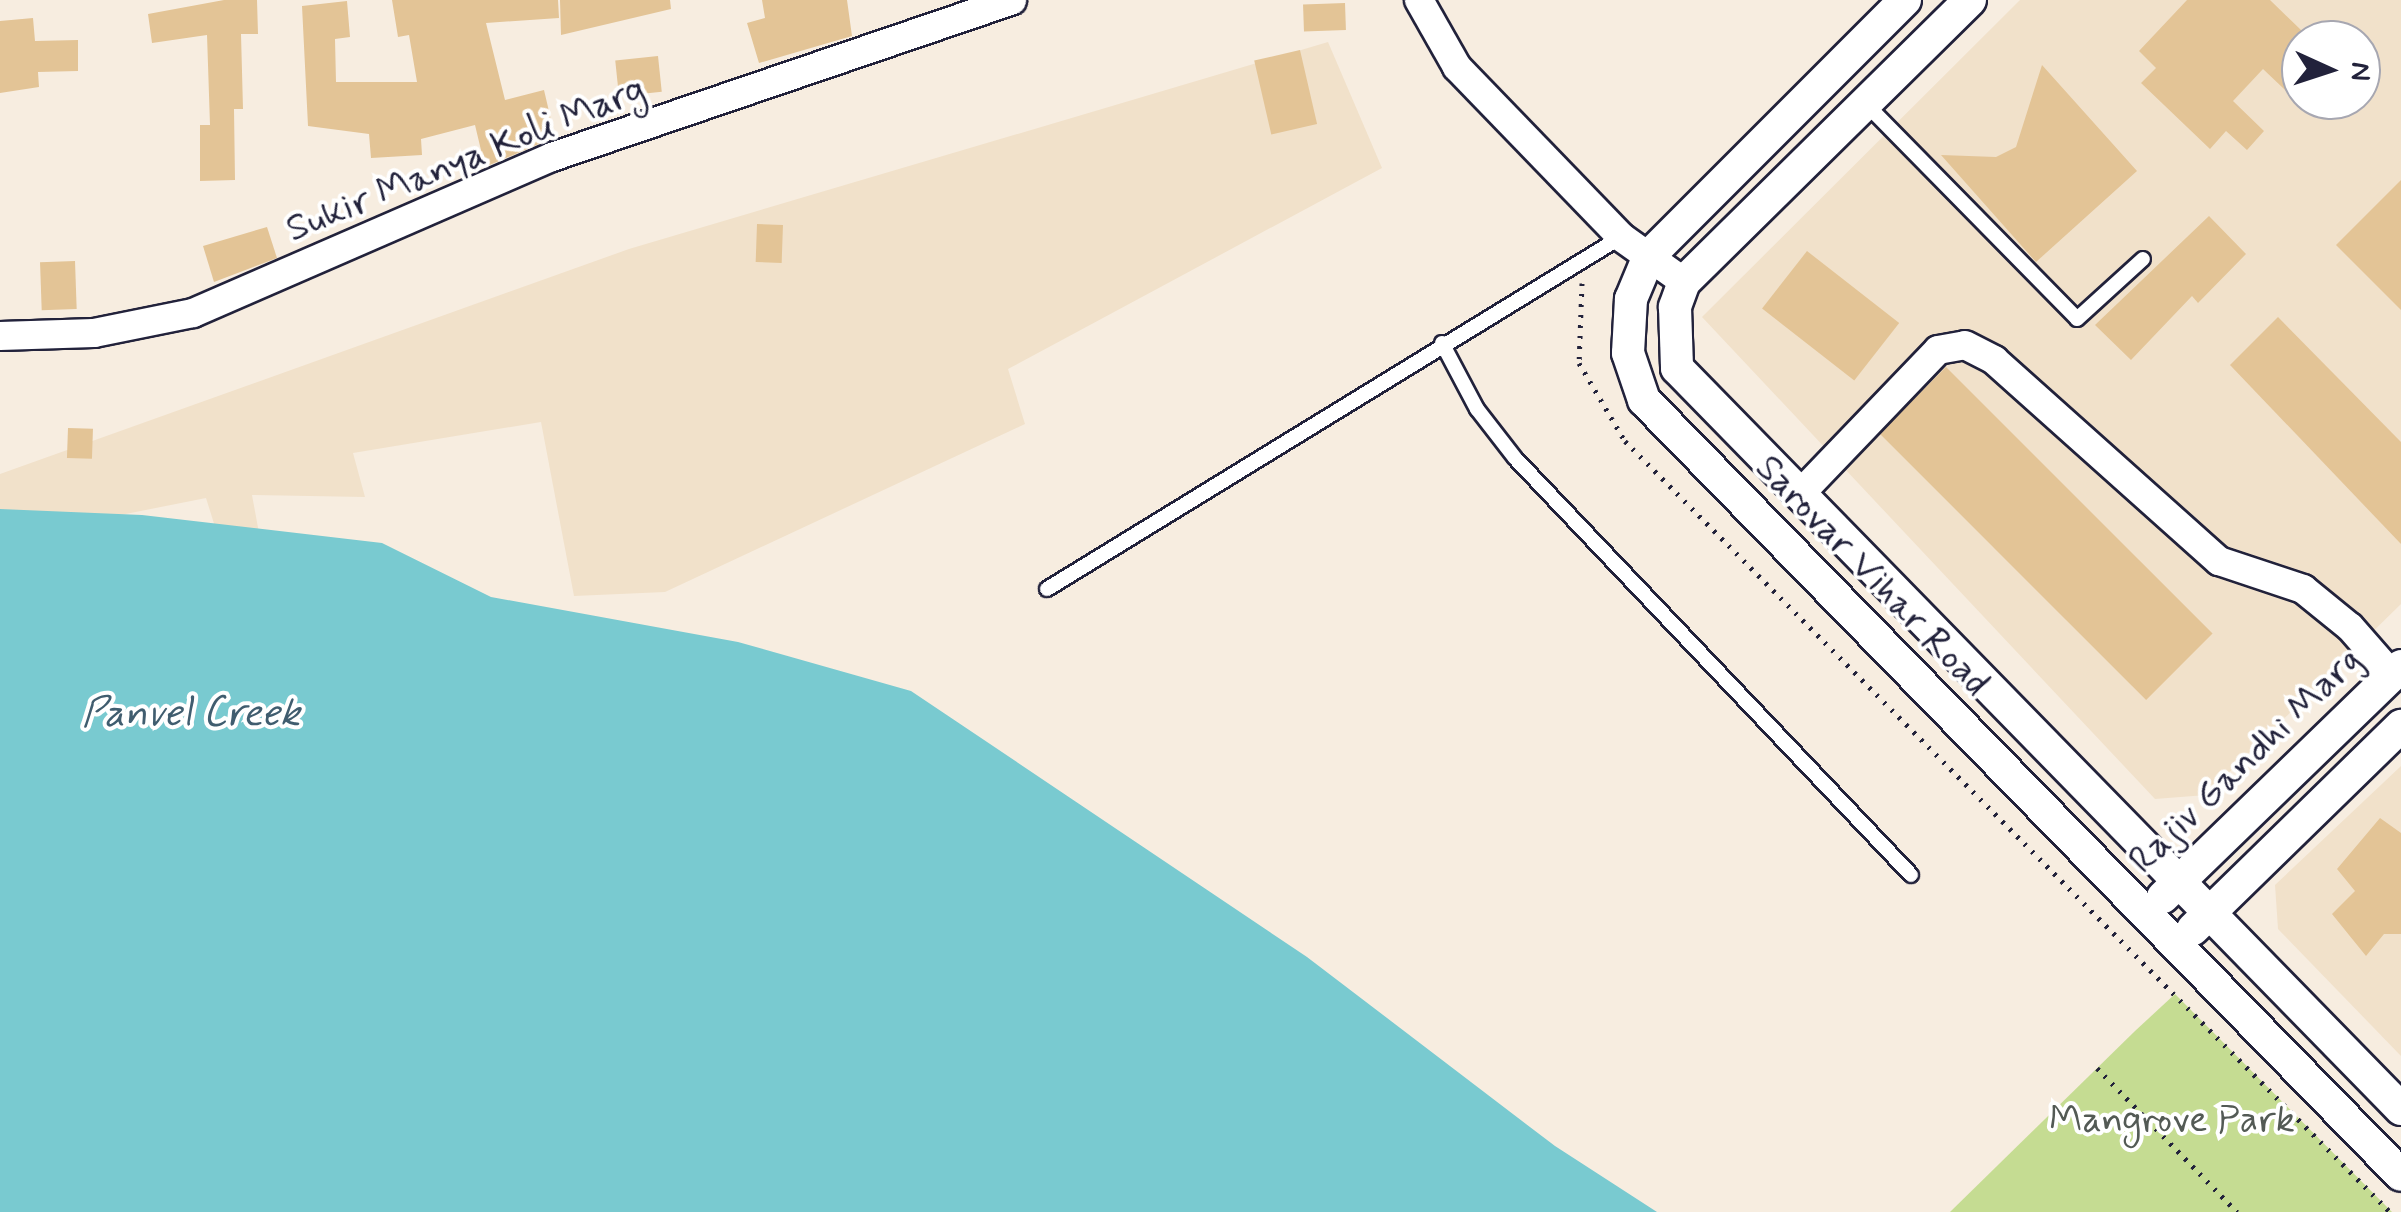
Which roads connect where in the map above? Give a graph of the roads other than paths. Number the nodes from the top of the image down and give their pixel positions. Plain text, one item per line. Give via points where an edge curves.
1 (1012, 0) edge
2 (1418, 0) edge
3 (1905, 0) edge
4 (1970, 0) edge
5 (1866, 103) junction
6 (1621, 237) junction
7 (1649, 256) junction
8 (2143, 259) dead end
9 (1684, 282) junction
10 (0, 336) edge
11 (1442, 344) junction
12 (1800, 494) junction
13 (1048, 589) dead end
14 (2396, 670) edge
15 (2401, 726) edge
16 (1911, 875) dead end
17 (2179, 882) junction
18 (2209, 912) junction
19 (2146, 914) junction
20 (2176, 945) junction
21 (2401, 1109) edge
22 (2401, 1175) edge

1 - 10 street, Sukir Manya Koli Marg via 552,157 193,313 94,333
2 - 6 street via 1457,66
3 - 7 street, Sarovar Vihar Road
4 - 5 street
5 - 8 lane via 2077,319
5 - 9 street
6 - 7 street
6 - 11 lane
7 - 9 street
7 - 19 street, Sarovar Vihar Road via 1631,299 1628,353 1644,400
9 - 12 street, Sarovar Vihar Road via 1675,307 1677,368
11 - 13 lane
11 - 16 lane via 1477,409 1515,458
12 - 14 street via 1938,350 1965,345 1994,360 2219,561 2302,590
12 - 17 street, Sarovar Vihar Road
14 - 17 street, Rajiv Gandhi Marg
15 - 18 street
17 - 18 street, Sarovar Vihar Road
17 - 19 street, Rajiv Gandhi Marg
18 - 20 street
18 - 21 street, Sarovar Vihar Road
19 - 20 street, Sarovar Vihar Road
20 - 22 street, Sarovar Vihar Road

